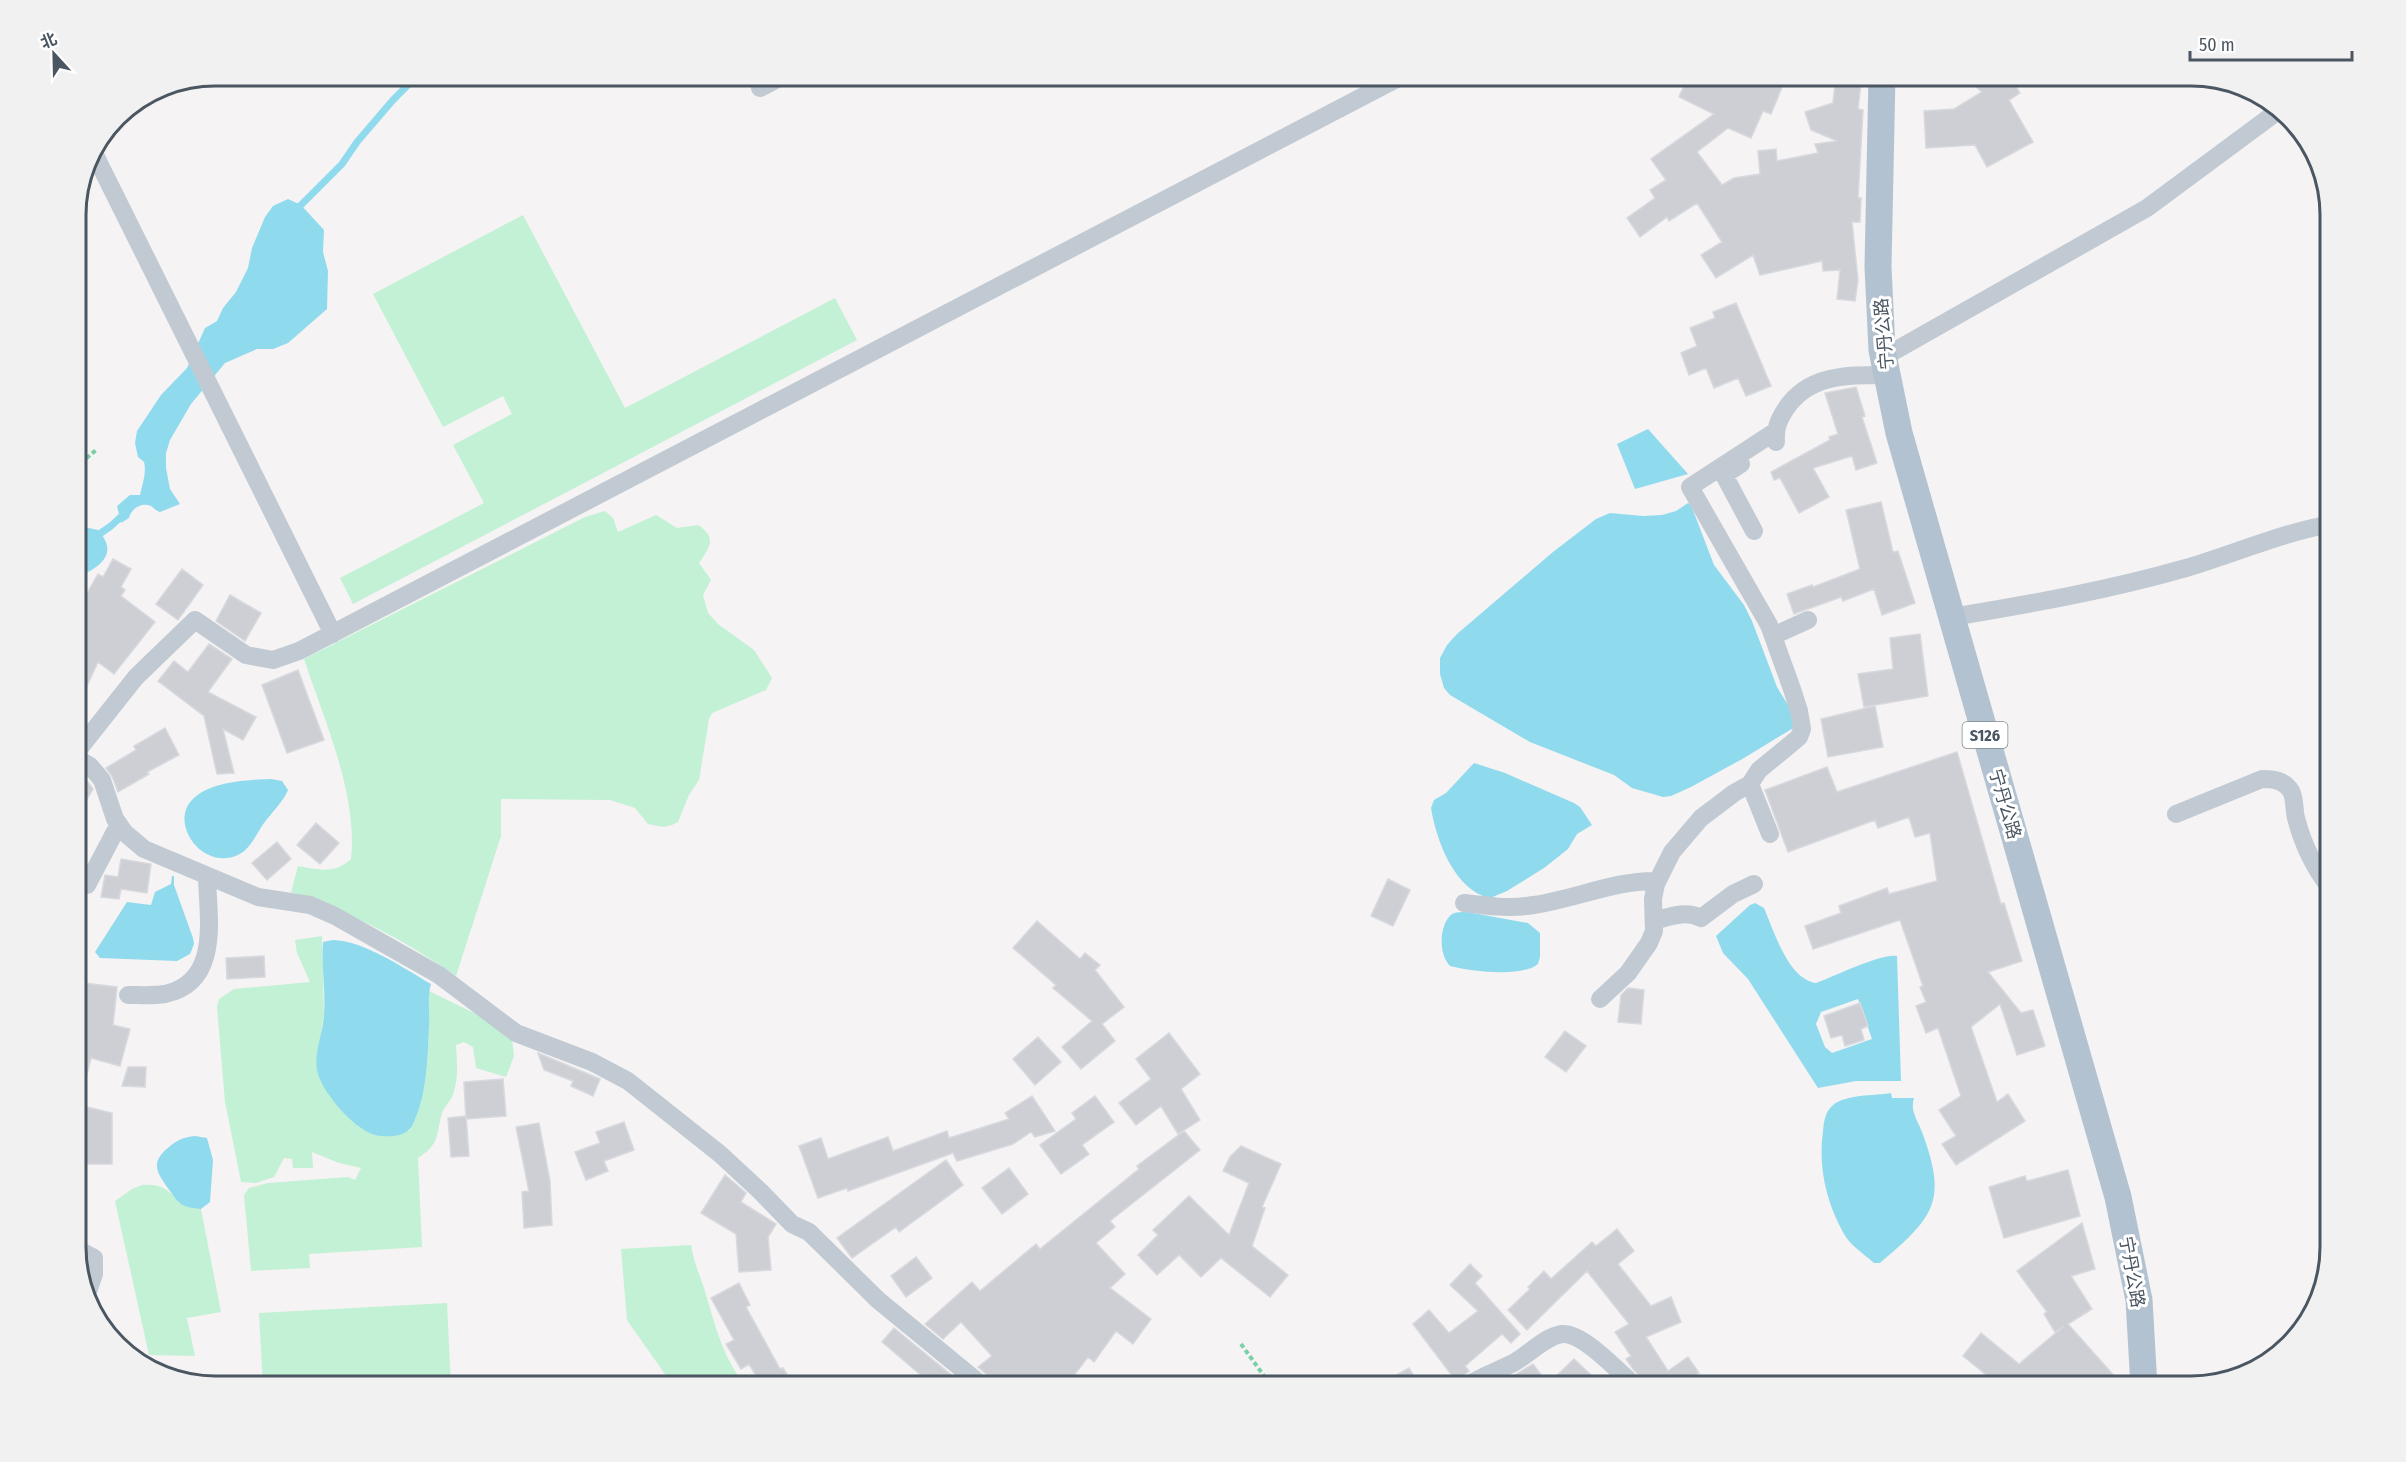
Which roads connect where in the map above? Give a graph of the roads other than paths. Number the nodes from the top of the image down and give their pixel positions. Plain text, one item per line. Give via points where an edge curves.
1 (764, 86) edge
2 (1383, 86) edge
3 (1882, 86) edge
4 (760, 88) dead end
5 (2273, 115) edge
6 (98, 160) edge
7 (1885, 366) junction
8 (1776, 431) junction
9 (2320, 527) edge
10 (1754, 531) dead end
11 (1952, 617) junction
12 (1808, 620) dead end
13 (333, 634) junction
14 (1773, 636) junction
15 (86, 741) edge
16 (86, 763) edge
17 (1750, 784) junction
18 (2175, 814) dead end
19 (119, 824) junction
20 (1770, 834) dead end
21 (2320, 872) edge
22 (207, 877) junction
23 (1657, 881) junction
24 (1754, 884) dead end
25 (86, 885) edge
26 (1464, 903) dead end
27 (1654, 921) junction
28 (128, 995) dead end
29 (1600, 999) dead end
30 (86, 1254) edge
31 (91, 1284) edge
32 (971, 1376) edge
33 (1483, 1376) edge
34 (1624, 1376) edge
35 (2143, 1376) edge

1 - 4 street
2 - 13 street
3 - 7 main road, 宁丹公路 / S126 via 1878,267
5 - 7 street via 2147,208
6 - 13 street
7 - 8 street via 1814,383 1789,404
7 - 11 main road, 宁丹公路 / S126 via 1899,433
8 - 10 street via 1776,442 1724,475
8 - 14 street via 1690,487
9 - 11 street via 2127,583
11 - 35 main road, 宁丹公路 / S126 via 2118,1197 2139,1299
12 - 14 street
13 - 15 street via 273,660 246,655 195,620 136,678
14 - 17 street via 1802,729 1799,737 1759,770
16 - 19 street via 102,780
17 - 20 street
17 - 23 street via 1701,818 1672,852
18 - 21 street via 2262,779 2283,783 2291,792 2307,852
19 - 22 street via 144,849
19 - 25 street
22 - 28 street via 209,948 197,975 166,994
22 - 32 street via 258,897 310,905 335,916 439,975 516,1033 592,1062 628,1081 720,1154 792,1224 809,1232 878,1300
23 - 26 street via 1629,883 1531,906 1496,908
23 - 27 street
24 - 27 street via 1701,918 1679,914
27 - 29 street via 1649,943 1628,973
30 - 31 street via 94,1258
33 - 34 street via 1561,1334 1581,1341

